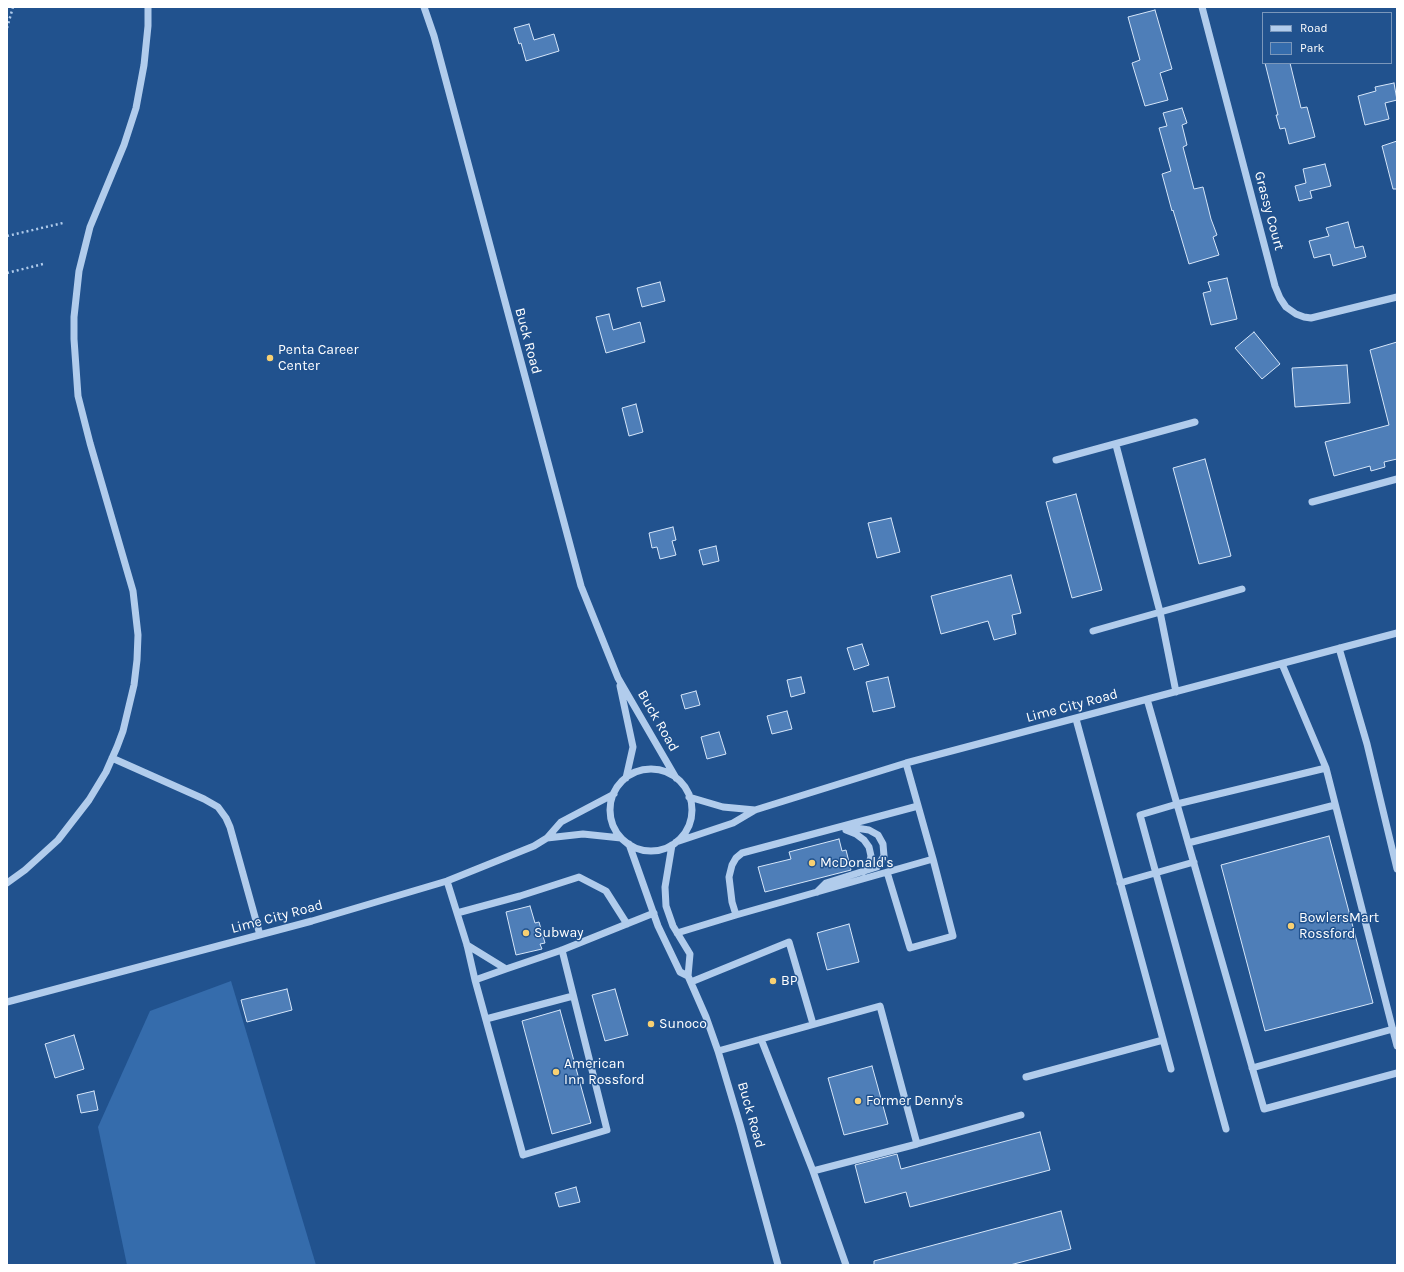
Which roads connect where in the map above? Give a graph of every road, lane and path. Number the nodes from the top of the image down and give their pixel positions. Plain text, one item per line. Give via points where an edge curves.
1 (13, 7) edge
2 (148, 7) edge
3 (424, 7) edge
4 (1202, 7) edge
5 (7, 28) edge
6 (63, 223) dead end
7 (7, 236) edge
8 (43, 264) dead end
9 (7, 273) edge
10 (1397, 297) edge
11 (1195, 422) dead end
12 (1116, 445) junction
13 (1056, 460) dead end
14 (1397, 479) edge
15 (1312, 502) dead end
16 (1242, 589) dead end
17 (1160, 612) junction
18 (1093, 631) dead end
19 (1397, 633) edge
20 (1339, 648) junction
21 (1282, 664) junction
22 (618, 678) junction
23 (1176, 692) junction
24 (1148, 700) junction
25 (1076, 719) junction
26 (112, 758) junction
27 (906, 763) junction
28 (1326, 768) junction
29 (626, 778) junction
30 (676, 778) junction
31 (614, 794) junction
32 (689, 797) junction
33 (1177, 804) junction
34 (1335, 805) junction
35 (918, 806) junction
36 (756, 810) junction
37 (846, 830) junction
38 (547, 838) junction
39 (621, 838) junction
40 (1188, 843) junction
41 (629, 844) junction
42 (674, 844) junction
43 (753, 850) junction
44 (934, 859) junction
45 (1194, 862) junction
46 (1397, 869) edge
47 (863, 872) junction
48 (887, 872) junction
49 (1156, 873) junction
50 (448, 881) junction
51 (7, 883) edge
52 (1120, 883) junction
53 (817, 892) junction
54 (457, 913) junction
55 (654, 913) junction
56 (736, 915) junction
57 (628, 924) junction
58 (677, 933) junction
59 (260, 935) junction
60 (467, 945) junction
61 (562, 950) junction
62 (506, 969) junction
63 (690, 979) junction
64 (475, 980) junction
65 (573, 996) junction
66 (7, 1002) edge
67 (486, 1020) junction
68 (813, 1024) junction
69 (1393, 1029) junction
70 (761, 1038) junction
71 (1163, 1040) junction
72 (1397, 1046) edge
73 (718, 1051) junction
74 (1252, 1068) junction
75 (1171, 1069) dead end
76 (1397, 1073) edge
77 (1026, 1077) dead end
78 (1021, 1115) dead end
79 (1226, 1129) dead end
80 (917, 1144) junction
81 (813, 1171) junction
82 (778, 1265) edge
83 (846, 1265) edge

1 - 5 path
2 - 26 street via 144,65 136,108 90,227 79,271 74,317 78,396 130,575 136,609 138,635 134,685 123,731
3 - 22 street, Buck Road via 434,36 581,586
4 - 10 street, Grassy Court via 1275,286 1286,307 1296,314 1311,318
6 - 7 path
8 - 9 path
11 - 12 street
12 - 13 street
12 - 17 street
14 - 15 street
16 - 17 street
17 - 18 street
17 - 23 street
19 - 20 street, Lime City Road
20 - 21 street, Lime City Road
20 - 46 street via 1367,744
21 - 23 street, Lime City Road
21 - 28 street
22 - 29 street, Buck Road via 633,747
22 - 30 street, Buck Road
23 - 24 street, Lime City Road
24 - 25 street, Lime City Road
24 - 33 street
25 - 27 street, Lime City Road
25 - 52 street
26 - 51 street via 89,800 58,840
26 - 59 street via 218,807 230,827
27 - 35 street
27 - 36 street, Lime City Road
28 - 33 street
28 - 34 street
29 - 30 street via 637,771 650,769 668,773
29 - 31 street
30 - 32 street
31 - 38 street, Lime City Road via 561,822
31 - 39 street via 610,812
32 - 36 street, Lime City Road via 723,808
32 - 42 street via 689,825
33 - 40 street
33 - 49 street via 1140,815
34 - 40 street
34 - 69 street
35 - 43 street
35 - 44 street
36 - 42 street, Lime City Road via 733,823
37 - 43 street via 765,852
37 - 47 street via 856,834 869,847 869,865
37 - 47 street via 869,830 878,835 883,844 884,856 877,867
38 - 39 street, Lime City Road via 583,834
38 - 50 street, Lime City Road
39 - 41 street
40 - 45 street
41 - 42 street via 641,850 652,851
41 - 55 street, Buck Road
42 - 58 street, Buck Road via 665,888 666,906
43 - 56 street via 736,858 732,865 729,877
44 - 48 street
44 - 48 street via 953,936 910,948
45 - 49 street
45 - 74 street
47 - 53 street via 826,883
48 - 53 street
49 - 52 street
49 - 79 street
50 - 54 street
50 - 59 street, Lime City Road
52 - 71 street
53 - 56 street
54 - 57 street via 579,877 606,891
54 - 60 street
55 - 57 street
55 - 63 street, Buck Road via 680,972
56 - 58 street
57 - 61 street
58 - 63 street, Buck Road via 690,954
59 - 66 street, Lime City Road
60 - 62 street
60 - 64 street
61 - 62 street
61 - 65 street
62 - 64 street
63 - 68 street via 789,942
63 - 73 street, Buck Road
64 - 67 street
65 - 67 street
65 - 67 street via 607,1130 523,1155
68 - 70 street
68 - 80 street via 880,1006
69 - 72 street
69 - 74 street
70 - 73 street
70 - 81 street
71 - 75 street
71 - 77 street
73 - 82 street, Buck Road
74 - 76 street via 1264,1109
78 - 80 street
80 - 81 street
81 - 83 street

